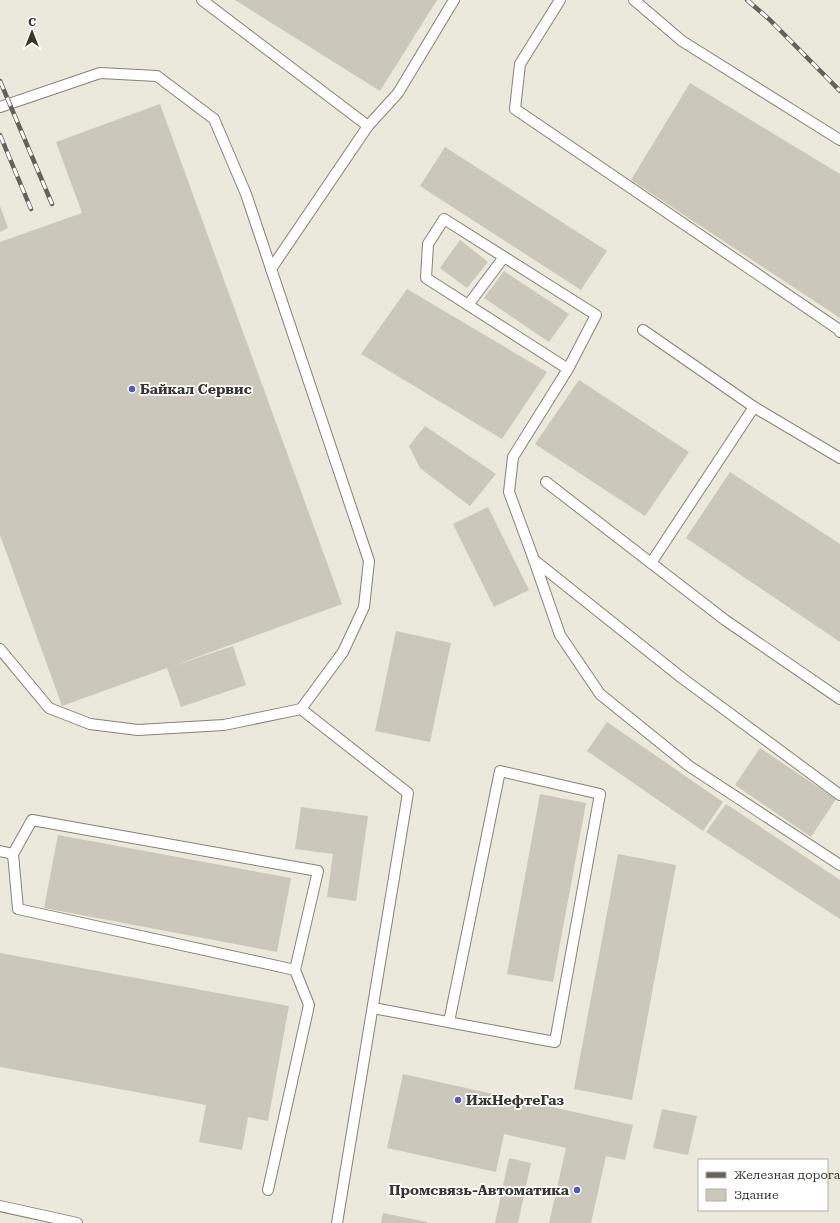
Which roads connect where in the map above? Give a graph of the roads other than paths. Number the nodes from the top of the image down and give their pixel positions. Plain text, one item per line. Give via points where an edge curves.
1 (202, 0) edge
2 (454, 0) edge
3 (560, 0) edge
4 (634, 0) edge
5 (0, 107) edge
6 (368, 126) junction
7 (840, 140) edge
8 (504, 257) junction
9 (271, 268) junction
10 (468, 305) junction
11 (643, 330) dead end
12 (840, 332) edge
13 (568, 369) junction
14 (754, 407) junction
15 (840, 458) edge
16 (546, 482) dead end
17 (534, 560) junction
18 (651, 563) junction
19 (0, 649) edge
20 (840, 699) edge
21 (301, 709) junction
22 (840, 795) edge
23 (0, 851) edge
24 (13, 854) junction
25 (840, 865) edge
26 (295, 970) junction
27 (373, 1008) junction
28 (449, 1022) junction
29 (268, 1190) dead end
30 (0, 1206) edge
31 (77, 1223) edge
32 (337, 1223) edge

1 - 6 lane
2 - 6 lane via 398,93
3 - 12 lane via 520,64 515,109
4 - 7 lane via 682,41
5 - 9 lane via 100,73 157,76 214,119 246,194
6 - 9 lane
8 - 10 lane
8 - 10 lane via 444,219 428,244 426,278
8 - 13 lane via 596,315
9 - 21 lane via 369,561 364,606 343,652
10 - 13 lane
11 - 14 lane
13 - 17 lane via 513,457 509,492
14 - 15 lane
14 - 18 lane
16 - 18 lane
17 - 22 lane via 682,678
17 - 25 lane via 560,635 600,694 689,766
18 - 20 lane via 725,620
19 - 21 lane via 49,708 90,724 138,730 224,725
21 - 27 lane via 408,793
23 - 24 lane
24 - 26 lane via 18,909
24 - 26 lane via 32,820 318,871
26 - 29 lane via 309,1005
27 - 28 lane
27 - 32 lane
28 - 28 lane via 555,1042 600,794 500,771
30 - 31 lane

